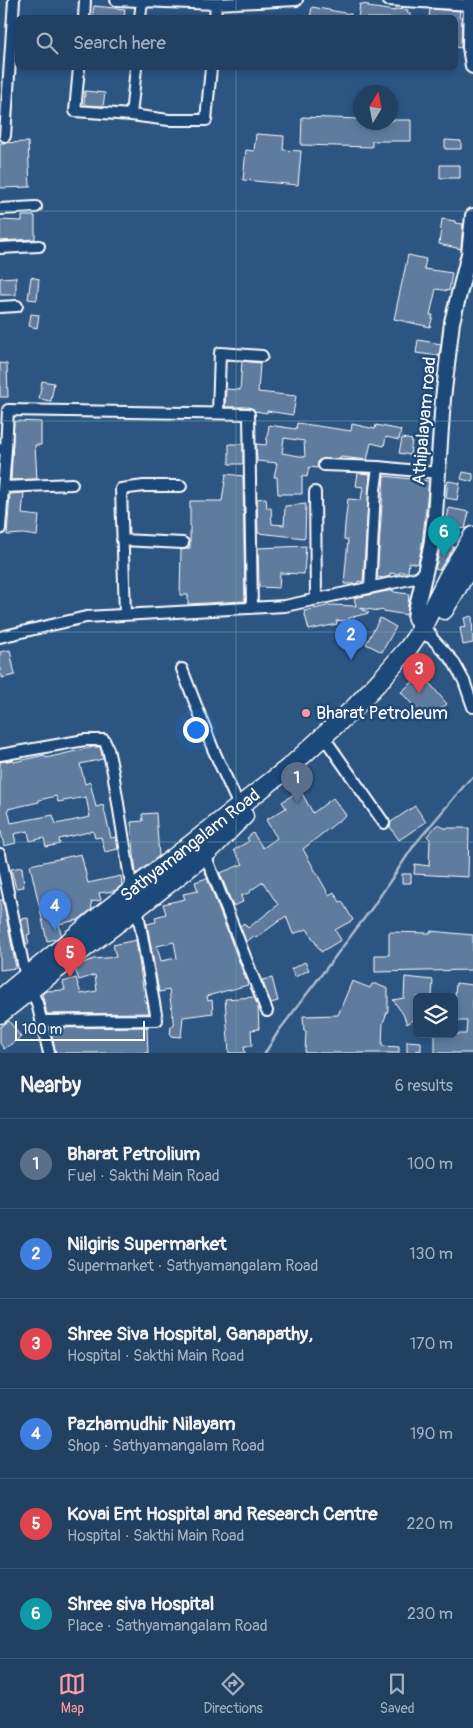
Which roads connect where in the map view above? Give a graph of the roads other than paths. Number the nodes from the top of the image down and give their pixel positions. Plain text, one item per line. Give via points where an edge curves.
1 (14, 0) edge
2 (85, 0) edge
3 (116, 0) edge
4 (297, 0) edge
5 (388, 0) edge
6 (141, 1) edge
7 (471, 3) edge
8 (216, 4) junction
9 (84, 15) edge
10 (140, 15) edge
11 (215, 15) edge
12 (473, 66) edge
13 (79, 70) edge
14 (136, 70) edge
15 (211, 70) edge
16 (131, 115) junction
17 (5, 136) dead end
18 (36, 207) dead end
19 (0, 209) edge
20 (473, 216) edge
21 (39, 246) dead end
22 (0, 248) edge
23 (0, 306) edge
24 (18, 306) dead end
25 (262, 356) dead end
26 (218, 413) junction
27 (3, 449) edge
28 (324, 465) dead end
29 (378, 468) junction
30 (437, 473) junction
31 (72, 484) dead end
32 (181, 486) dead end
33 (4, 487) junction
34 (315, 492) dead end
35 (0, 529) edge
36 (473, 536) edge
37 (122, 540) junction
38 (183, 543) dead end
39 (473, 561) edge
40 (424, 576) junction
41 (370, 588) junction
42 (316, 598) junction
43 (252, 608) junction
44 (125, 614) junction
45 (425, 632) junction
46 (0, 637) edge
47 (182, 669) dead end
48 (473, 707) edge
49 (328, 743) junction
50 (0, 755) edge
51 (239, 806) junction
52 (384, 822) dead end
53 (0, 854) edge
54 (206, 854) junction
55 (134, 899) junction
56 (28, 983) junction
57 (0, 999) edge
58 (267, 1010) dead end
59 (0, 1014) edge
60 (41, 1021) junction
61 (49, 1053) edge

1 - 17 street
2 - 9 street
3 - 6 street
4 - 8 street
5 - 7 street
6 - 8 street
6 - 10 street
7 - 12 street
8 - 11 street
13 - 16 street via 75,111
14 - 16 street
15 - 16 street via 206,120
18 - 19 street
20 - 30 street, Athipalayam road via 469,254 452,322
21 - 22 street
23 - 24 street
25 - 26 street via 220,353
26 - 27 street via 8,410
26 - 43 street via 249,414
27 - 33 street
28 - 29 street
29 - 30 street
29 - 41 street
30 - 40 street, Athipalayam road via 431,547
31 - 33 street
32 - 37 street via 121,489
33 - 35 street
34 - 42 street
36 - 45 highway, Sathyamangalam Road via 449,575
37 - 38 street
37 - 44 street
39 - 45 highway
40 - 41 street
40 - 45 street, Athipalayam road via 415,619
41 - 42 street
42 - 43 street via 285,606
43 - 44 street
44 - 46 street via 86,617
45 - 48 street via 453,661
45 - 49 highway via 414,656
45 - 51 highway, Sathyamangalam Road via 354,708 292,765
47 - 51 street
49 - 52 street
49 - 54 highway via 229,829
50 - 55 street via 85,740 104,740 113,772
51 - 55 highway, Sathyamangalam Road
53 - 56 street
54 - 55 highway
54 - 58 street
55 - 56 highway
55 - 60 street via 157,1020
56 - 57 highway
56 - 59 highway
56 - 60 street
60 - 61 street

